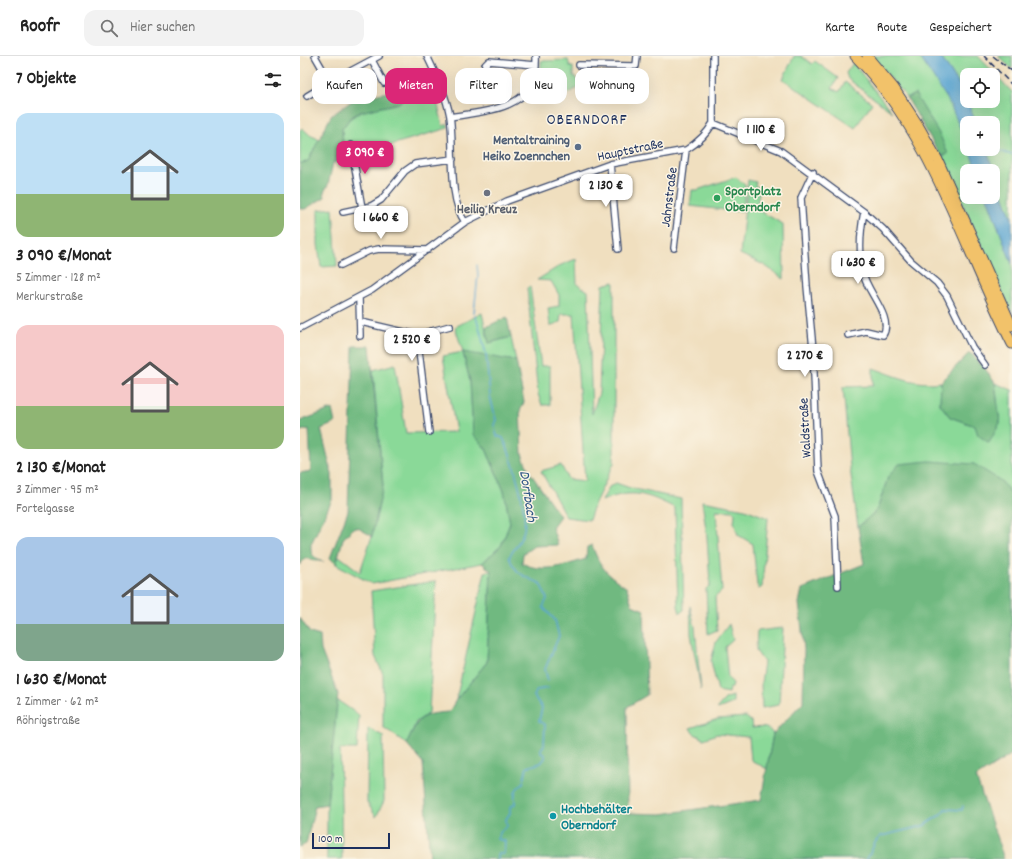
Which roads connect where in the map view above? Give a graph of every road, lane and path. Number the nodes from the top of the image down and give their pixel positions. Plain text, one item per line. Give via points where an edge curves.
1 (315, 56) edge
2 (379, 56) edge
3 (427, 56) edge
4 (536, 56) edge
5 (637, 56) edge
6 (713, 56) edge
7 (854, 56) edge
8 (867, 56) edge
9 (372, 60) junction
10 (485, 65) dead end
11 (536, 65) junction
12 (579, 66) dead end
13 (322, 68) edge
14 (357, 68) edge
15 (384, 83) dead end
16 (312, 93) edge
17 (307, 96) dead end
18 (450, 117) junction
19 (713, 123) junction
20 (351, 145) dead end
21 (686, 150) junction
22 (453, 159) junction
23 (610, 164) junction
24 (813, 172) junction
25 (362, 208) junction
26 (342, 212) dead end
27 (864, 212) junction
28 (465, 222) junction
29 (674, 248) dead end
30 (618, 249) dead end
31 (428, 250) junction
32 (341, 265) dead end
33 (359, 298) junction
34 (361, 322) junction
35 (450, 326) dead end
36 (1012, 326) edge
37 (300, 328) edge
38 (848, 335) dead end
39 (360, 336) dead end
40 (417, 336) junction
41 (1012, 344) edge
42 (985, 365) dead end
43 (429, 432) dead end
44 (838, 586) dead end

1 - 13 street
2 - 9 street
3 - 18 street via 446,98
4 - 11 street
5 - 12 street via 636,66
6 - 19 street
7 - 41 highway via 887,94 931,165
8 - 36 highway via 894,88 938,160
9 - 14 street
9 - 15 street
10 - 11 street via 489,61
11 - 18 street via 534,80 524,96 498,109
16 - 17 street
18 - 22 street
19 - 21 street, Hauptstraße via 704,135
19 - 24 street via 781,151
20 - 25 street
21 - 23 street, Hauptstraße
21 - 29 street, Jahnstraße
22 - 25 street via 415,164 405,171 380,200
22 - 28 street via 456,204
23 - 28 street, Hauptstraße via 521,194
23 - 30 street
24 - 27 street
24 - 44 street, Waldstraße via 801,198 813,349 818,471 835,516
25 - 26 street
27 - 38 street via 860,231 863,274 871,294 884,314 886,326 883,335 866,332
27 - 42 street via 883,229 910,261 937,283 947,296 972,347
28 - 31 street, Hauptstraße
31 - 32 street via 369,250
31 - 33 street, Hauptstraße
33 - 34 street
33 - 37 street, Hauptstraße
34 - 39 street
34 - 40 street
35 - 40 street
40 - 43 street

